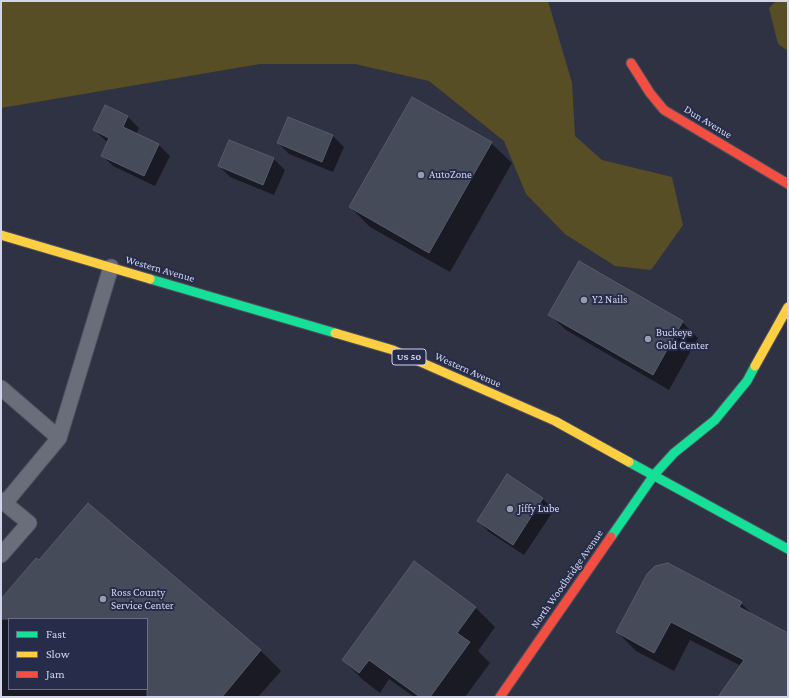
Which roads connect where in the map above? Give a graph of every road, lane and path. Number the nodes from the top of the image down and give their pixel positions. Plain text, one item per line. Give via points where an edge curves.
1 (631, 63) dead end
2 (788, 184) edge
3 (1, 235) edge
4 (111, 267) junction
5 (788, 307) edge
6 (1, 388) edge
7 (59, 438) junction
8 (654, 475) junction
9 (3, 501) edge
10 (788, 549) edge
11 (1, 555) edge
12 (500, 697) edge

1 - 2 main road, Dun Avenue via 664,110
3 - 4 main road, Western Avenue / US 50
4 - 7 lane
4 - 8 main road, Western Avenue / US 50 via 393,350 555,421
5 - 8 main road, North Woodbridge Avenue via 747,381 715,420 674,453
6 - 7 lane
7 - 9 lane
8 - 10 main road, Western Avenue / US 50
8 - 12 main road, North Woodbridge Avenue
9 - 11 lane via 29,523

